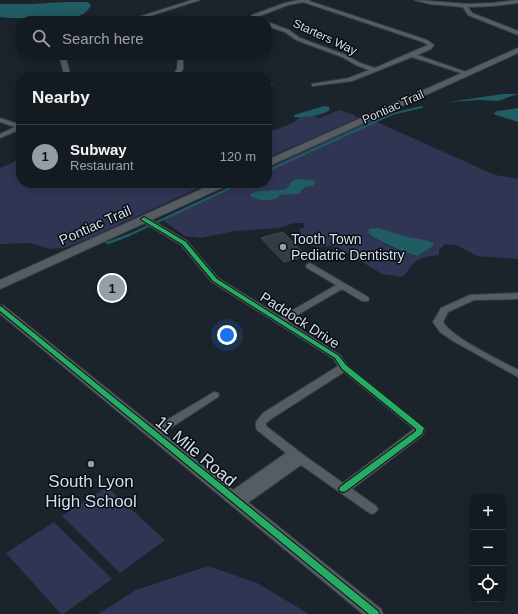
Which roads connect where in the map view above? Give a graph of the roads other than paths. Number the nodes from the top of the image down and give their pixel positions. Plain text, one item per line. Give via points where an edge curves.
1 (197, 0) edge
2 (306, 0) edge
3 (417, 0) edge
4 (518, 1) edge
5 (465, 6) junction
6 (145, 16) edge
7 (256, 16) edge
8 (272, 26) edge
9 (508, 28) junction
10 (518, 30) edge
11 (518, 33) edge
12 (518, 50) edge
13 (412, 55) junction
14 (63, 60) edge
15 (180, 60) dead end
16 (375, 70) junction
17 (67, 72) edge
18 (180, 72) edge
19 (466, 73) junction
20 (314, 85) dead end
21 (0, 120) edge
22 (16, 126) edge
23 (16, 129) edge
24 (0, 136) edge
25 (272, 162) edge
26 (213, 188) edge
27 (144, 219) junction
28 (310, 266) dead end
29 (0, 285) edge
30 (342, 285) junction
31 (518, 296) edge
32 (366, 299) dead end
33 (0, 308) edge
34 (281, 321) junction
35 (344, 367) junction
36 (518, 374) edge
37 (214, 395) dead end
38 (154, 433) junction
39 (297, 456) junction
40 (344, 490) junction
41 (234, 501) junction
42 (372, 509) dead end
43 (375, 614) edge

1 - 6 street
2 - 7 street, Starters Way
2 - 13 street via 430,44 429,48
3 - 5 street
4 - 5 street via 501,5
5 - 9 street via 470,14
8 - 16 street, Starters Way
9 - 10 street
9 - 11 street
12 - 19 main road, Pontiac Trail
13 - 16 street
13 - 19 street
14 - 17 street
15 - 18 street
16 - 20 street via 343,82
19 - 25 main road, Pontiac Trail
21 - 22 street
23 - 24 street
26 - 27 main road, Pontiac Trail
27 - 29 main road, Pontiac Trail
27 - 34 street, Paddock Drive via 184,243 215,280
28 - 30 street
30 - 32 street
30 - 34 street
31 - 36 street via 473,297 444,310 438,322 443,330 456,339
33 - 38 street, 11 Mile Road
34 - 35 street, Paddock Drive via 337,357
35 - 39 street via 266,416 261,422 261,428
35 - 40 street, Paddock Drive via 420,428 419,432
37 - 38 street
38 - 41 street, 11 Mile Road
39 - 40 street
39 - 41 street
40 - 42 street
41 - 43 street, 11 Mile Road

